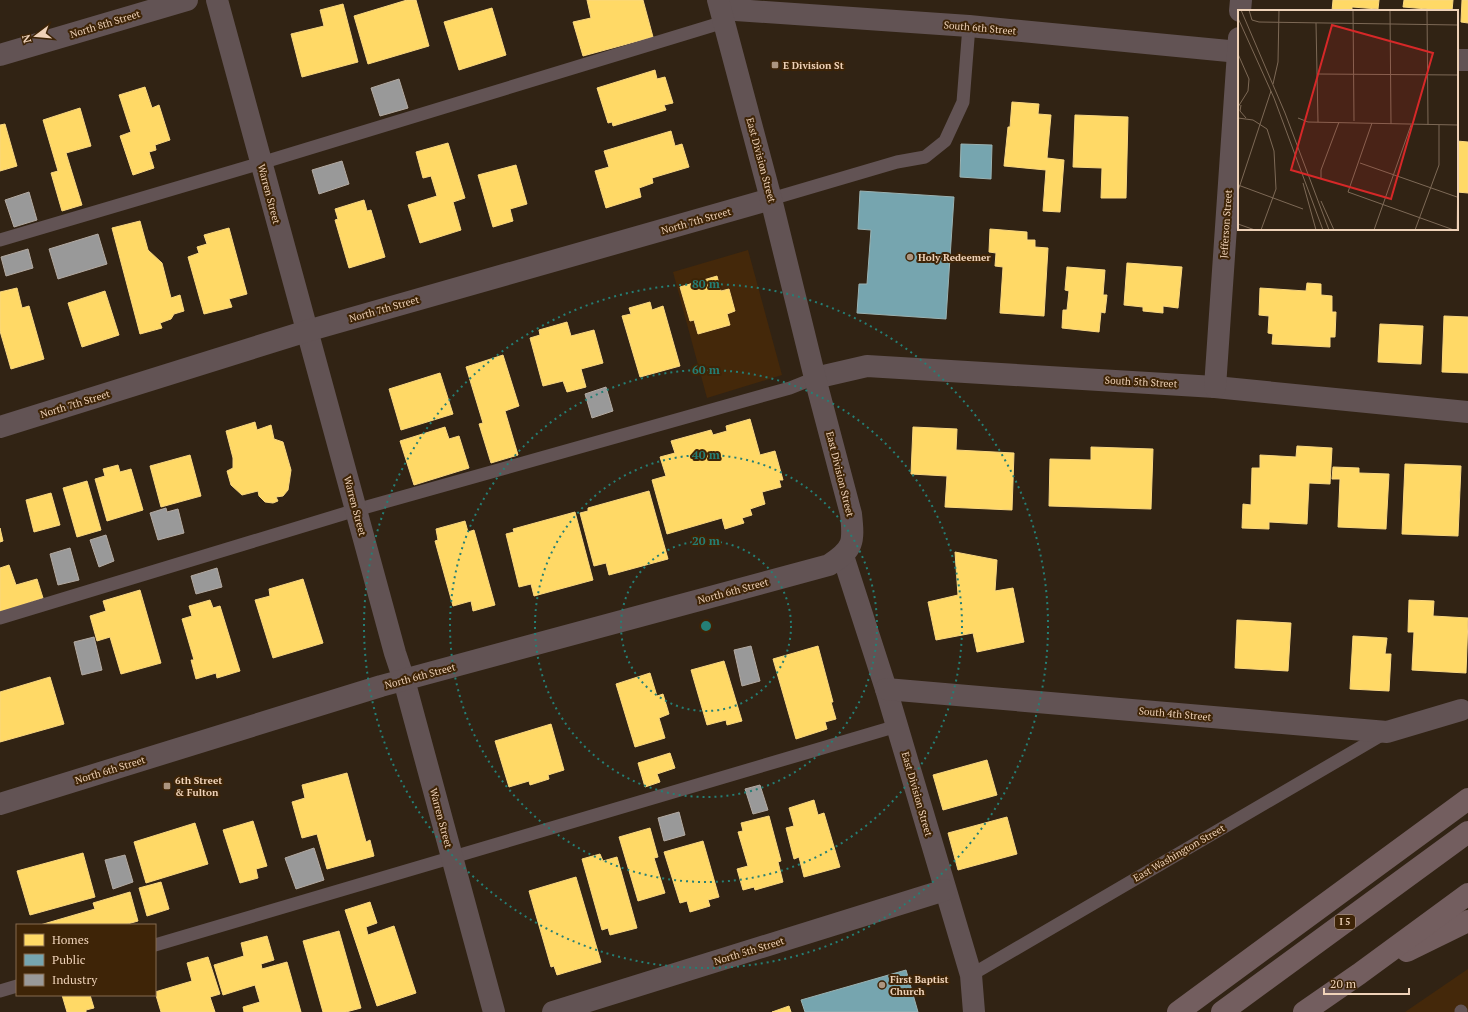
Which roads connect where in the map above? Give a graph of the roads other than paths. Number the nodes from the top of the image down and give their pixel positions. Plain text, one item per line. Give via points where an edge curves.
1 (187, 0) edge
2 (217, 0) edge
3 (1241, 0) edge
4 (721, 10) edge
5 (1240, 10) edge
6 (969, 26) junction
7 (1238, 47) edge
8 (0, 55) edge
9 (1238, 61) edge
10 (261, 163) junction
11 (771, 199) junction
12 (0, 240) edge
13 (307, 331) junction
14 (815, 378) junction
15 (1215, 387) junction
16 (1468, 412) edge
17 (0, 427) edge
18 (356, 510) junction
19 (843, 556) junction
20 (0, 618) edge
21 (404, 680) junction
22 (886, 689) junction
23 (1461, 710) dead end
24 (897, 726) junction
25 (1387, 732) junction
26 (1468, 799) edge
27 (0, 804) edge
28 (1468, 832) edge
29 (452, 856) junction
30 (945, 890) junction
31 (1468, 894) edge
32 (1468, 921) edge
33 (156, 945) edge
34 (1360, 974) junction
35 (971, 975) junction
36 (16, 986) edge
37 (0, 991) edge
38 (494, 1012) edge
39 (553, 1012) edge
40 (974, 1012) edge
41 (1178, 1012) edge
42 (1222, 1012) edge
43 (1304, 1012) edge

1 - 8 street, North 8th Street
2 - 10 street, Warren Street
3 - 5 street
4 - 6 street, South 6th Street
4 - 10 lane
4 - 11 street, East Division Street
6 - 7 street, South 6th Street
6 - 11 lane via 963,102 945,141 925,157 897,162
9 - 15 street, Jefferson Street
10 - 12 lane
10 - 13 street, Warren Street
11 - 13 street, North 7th Street
11 - 14 street, East Division Street
13 - 17 street, North 7th Street
13 - 18 street, Warren Street
14 - 15 street, South 5th Street via 867,366
14 - 18 lane via 790,388
14 - 19 street, East Division Street via 851,514 853,535
15 - 16 street, South 5th Street
18 - 20 lane
18 - 21 street, Warren Street
19 - 21 street, North 6th Street via 829,565
19 - 22 street, East Division Street
21 - 27 street, North 6th Street
21 - 29 street, Warren Street
22 - 24 street, East Division Street
22 - 25 street, South 4th Street
23 - 25 street, South 4th Street
24 - 29 lane
24 - 30 street, East Division Street
25 - 35 lane, East Washington Street
26 - 41 highway
28 - 42 highway, I 5
29 - 33 lane
29 - 38 street, Warren Street
30 - 35 street, East Division Street
30 - 39 street, North 5th Street
31 - 34 highway
32 - 34 highway
34 - 43 highway
35 - 40 street, East Division Street
36 - 37 lane

